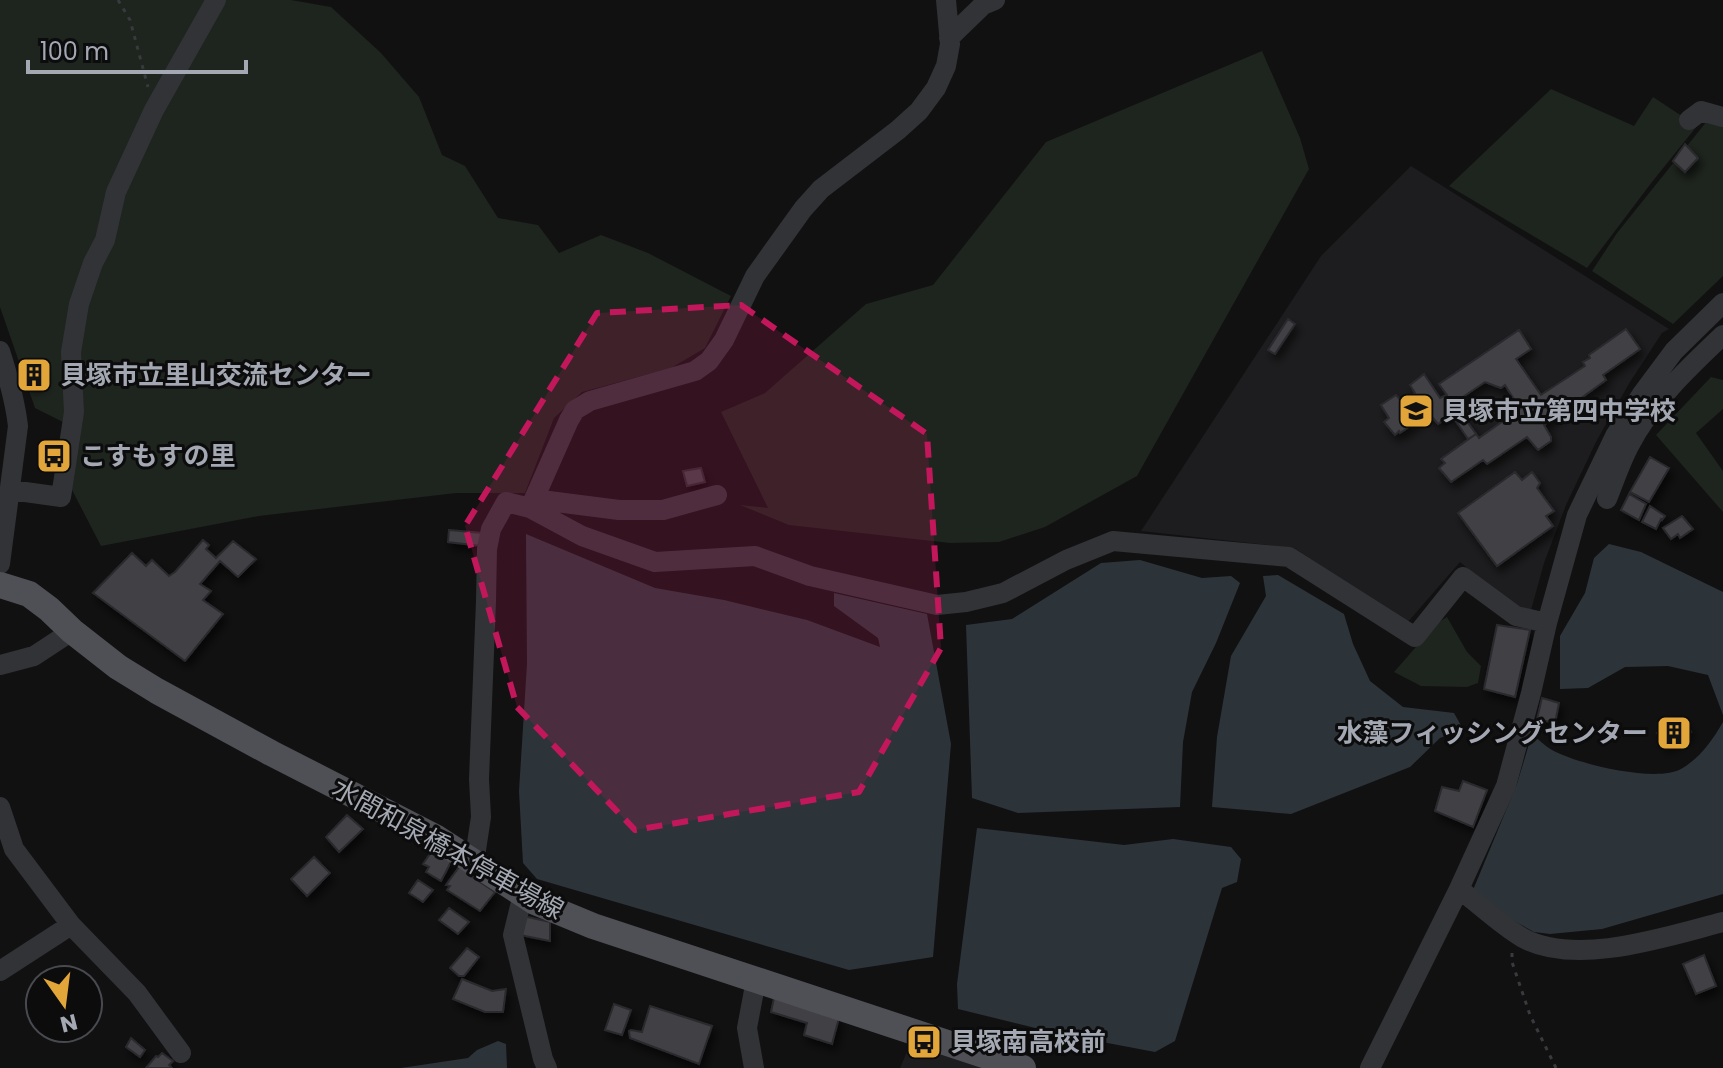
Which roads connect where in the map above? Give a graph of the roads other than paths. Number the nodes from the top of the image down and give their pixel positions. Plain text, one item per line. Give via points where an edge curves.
1 (216, 0) edge
2 (946, 0) edge
3 (995, 0) edge
4 (949, 38) junction
5 (1723, 117) edge
6 (1689, 120) dead end
7 (1723, 303) edge
8 (1723, 335) edge
9 (0, 351) edge
10 (1624, 437) junction
11 (11, 490) junction
12 (717, 495) dead end
13 (1607, 499) dead end
14 (536, 504) junction
15 (0, 564) edge
16 (0, 585) edge
17 (1547, 623) junction
18 (72, 631) junction
19 (0, 665) edge
20 (0, 807) edge
21 (474, 863) junction
22 (1459, 889) junction
23 (523, 894) junction
24 (1723, 922) edge
25 (71, 925) junction
26 (0, 971) edge
27 (756, 980) junction
28 (181, 1053) dead end
29 (547, 1068) edge
30 (754, 1068) edge
31 (1023, 1068) edge
32 (1370, 1068) edge

1 - 11 street via 154,110 116,192 105,240 79,304 71,352 74,412 61,497
2 - 4 street
3 - 4 street
4 - 14 street via 946,66 919,111 803,209 755,276 709,361 695,371 575,410
5 - 6 street via 1701,111
7 - 10 street via 1674,351 1642,394
8 - 10 street
9 - 11 street via 18,426
10 - 13 street
10 - 17 street via 1577,515
11 - 15 street
12 - 14 street via 663,510
14 - 17 street via 582,536 655,562 755,556 810,576 937,605 1003,593 1113,541 1289,557 1415,637 1463,577 1516,616
14 - 21 street via 506,502 487,549 481,817
16 - 18 main road, 水間和泉橋本停車場線 via 29,594
17 - 22 street via 1506,786
18 - 19 street via 34,656
18 - 21 main road, 水間和泉橋本停車場線 via 157,691 435,837
20 - 25 street via 14,849
21 - 23 main road, 水間和泉橋本停車場線
22 - 24 street via 1523,938 1558,949 1617,948
22 - 32 street
23 - 27 main road, 水間和泉橋本停車場線 via 570,918
23 - 29 street via 513,935
25 - 26 street
25 - 28 street via 137,993
27 - 30 street via 747,1028
27 - 31 main road, 水間和泉橋本停車場線

